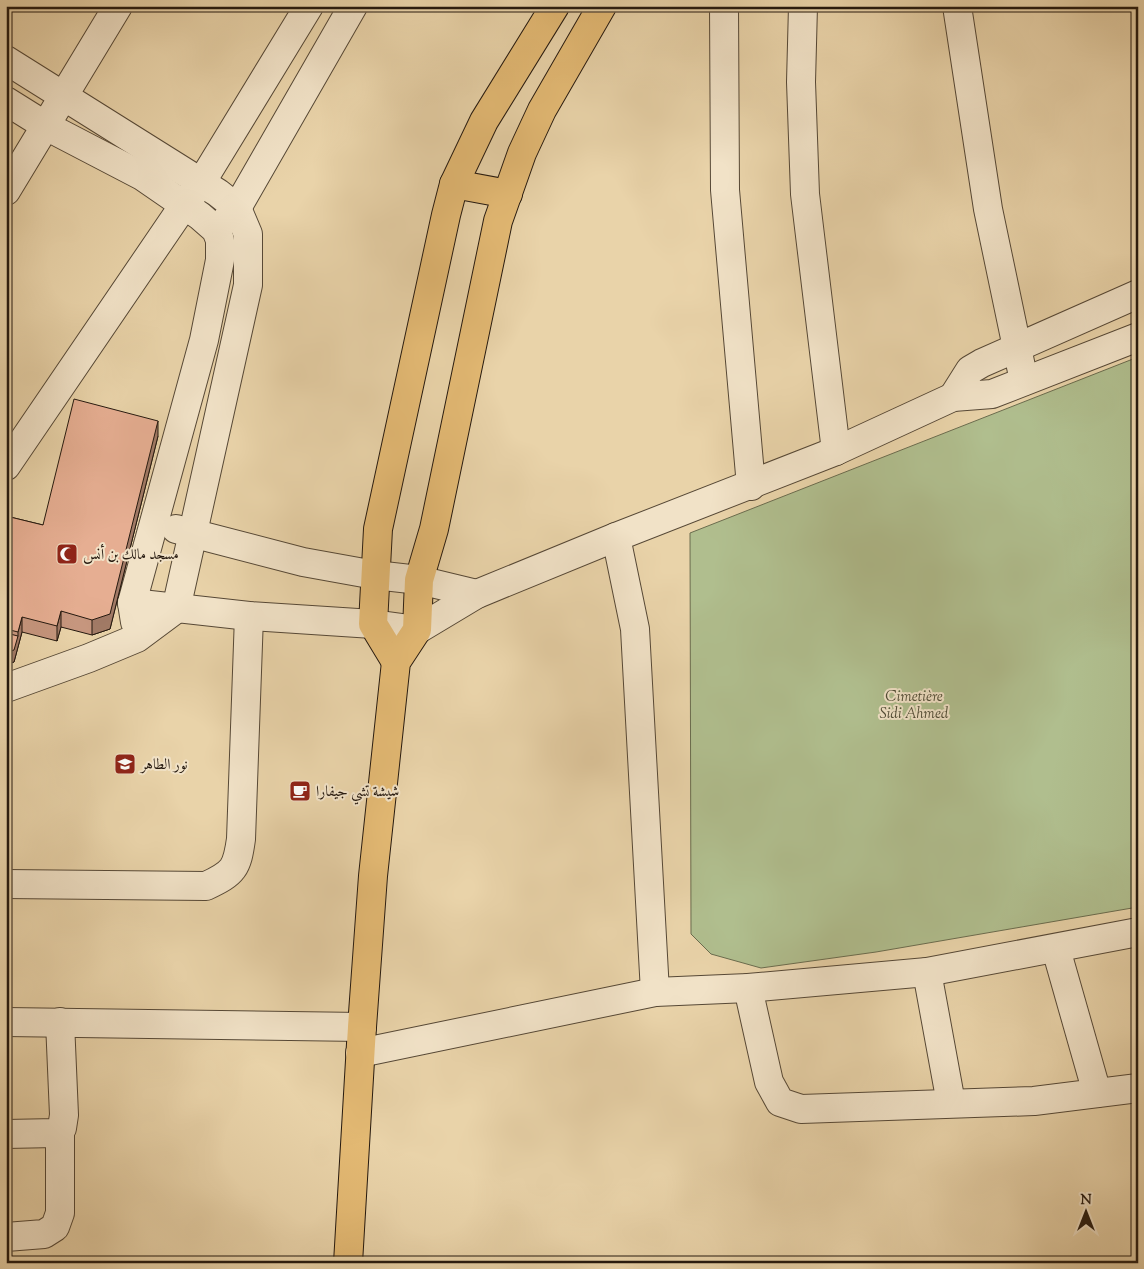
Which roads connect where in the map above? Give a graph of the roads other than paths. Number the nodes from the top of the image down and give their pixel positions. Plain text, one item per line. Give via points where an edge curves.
1 (118, 6) edge
2 (309, 6) edge
3 (353, 6) edge
4 (555, 6) edge
5 (602, 6) edge
6 (724, 6) edge
7 (803, 6) edge
8 (957, 6) edge
9 (6, 60) edge
10 (64, 96) junction
11 (6, 101) edge
12 (46, 126) junction
13 (149, 165) junction
14 (201, 183) junction
15 (454, 184) junction
16 (6, 191) edge
17 (508, 194) junction
18 (184, 205) junction
19 (237, 208) junction
20 (216, 230) junction
21 (1128, 298) edge
22 (1134, 339) edge
23 (1018, 346) junction
24 (1024, 381) junction
25 (953, 397) junction
26 (836, 451) junction
27 (6, 466) edge
28 (751, 486) junction
29 (154, 524) junction
30 (193, 533) junction
31 (616, 537) junction
32 (375, 575) junction
33 (418, 580) junction
34 (477, 594) junction
35 (132, 604) junction
36 (176, 609) junction
37 (249, 616) junction
38 (373, 624) junction
39 (416, 630) junction
40 (137, 638) junction
41 (396, 662) junction
42 (6, 688) edge
43 (6, 884) edge
44 (1138, 932) edge
45 (1056, 949) junction
46 (927, 972) junction
47 (748, 988) junction
48 (655, 992) junction
49 (6, 1022) edge
50 (60, 1022) junction
51 (361, 1040) junction
52 (1138, 1088) edge
53 (1097, 1093) junction
54 (951, 1103) junction
55 (60, 1131) junction
56 (6, 1134) edge
57 (6, 1237) edge
58 (348, 1263) edge

1 - 10 street
2 - 14 street
3 - 19 street
4 - 15 main road via 484,122
5 - 17 main road via 542,110
6 - 28 street via 725,190
7 - 26 street via 805,194
8 - 23 street via 988,209
9 - 10 street
10 - 12 street
10 - 13 street
11 - 12 street
12 - 13 street
12 - 16 street
13 - 14 street
13 - 18 street
14 - 18 street
14 - 19 street
15 - 17 main road
15 - 32 main road via 378,529
17 - 33 main road via 496,230 434,529
18 - 20 street
18 - 27 street
19 - 20 street
19 - 30 street via 248,234 248,285
20 - 29 street via 220,240 220,260 204,340
21 - 22 street
21 - 23 street
22 - 24 street
23 - 24 street
23 - 25 street via 970,370
24 - 25 street via 992,394
25 - 26 street
26 - 28 street
28 - 31 street
29 - 30 street
29 - 35 street
30 - 32 street via 303,562
30 - 36 street
31 - 34 street
31 - 48 street via 635,629
32 - 33 street
32 - 38 main road
33 - 34 street
33 - 39 main road
34 - 39 street
35 - 36 street
35 - 40 street
36 - 37 street
36 - 40 street
37 - 38 street
37 - 43 street via 241,838 238,860 226,876 206,886
38 - 39 street
38 - 41 main road
39 - 41 main road
40 - 42 street
41 - 51 main road via 373,876
44 - 45 street
45 - 46 street
45 - 53 street
46 - 47 street
46 - 54 street
47 - 48 street
47 - 54 street via 769,1082 780,1102 801,1109
48 - 51 street
49 - 50 street
50 - 51 street
50 - 55 street via 64,1115
51 - 58 main road
52 - 53 street
53 - 54 street via 1034,1101
55 - 56 street
55 - 57 street via 60,1213 54,1226 44,1234

